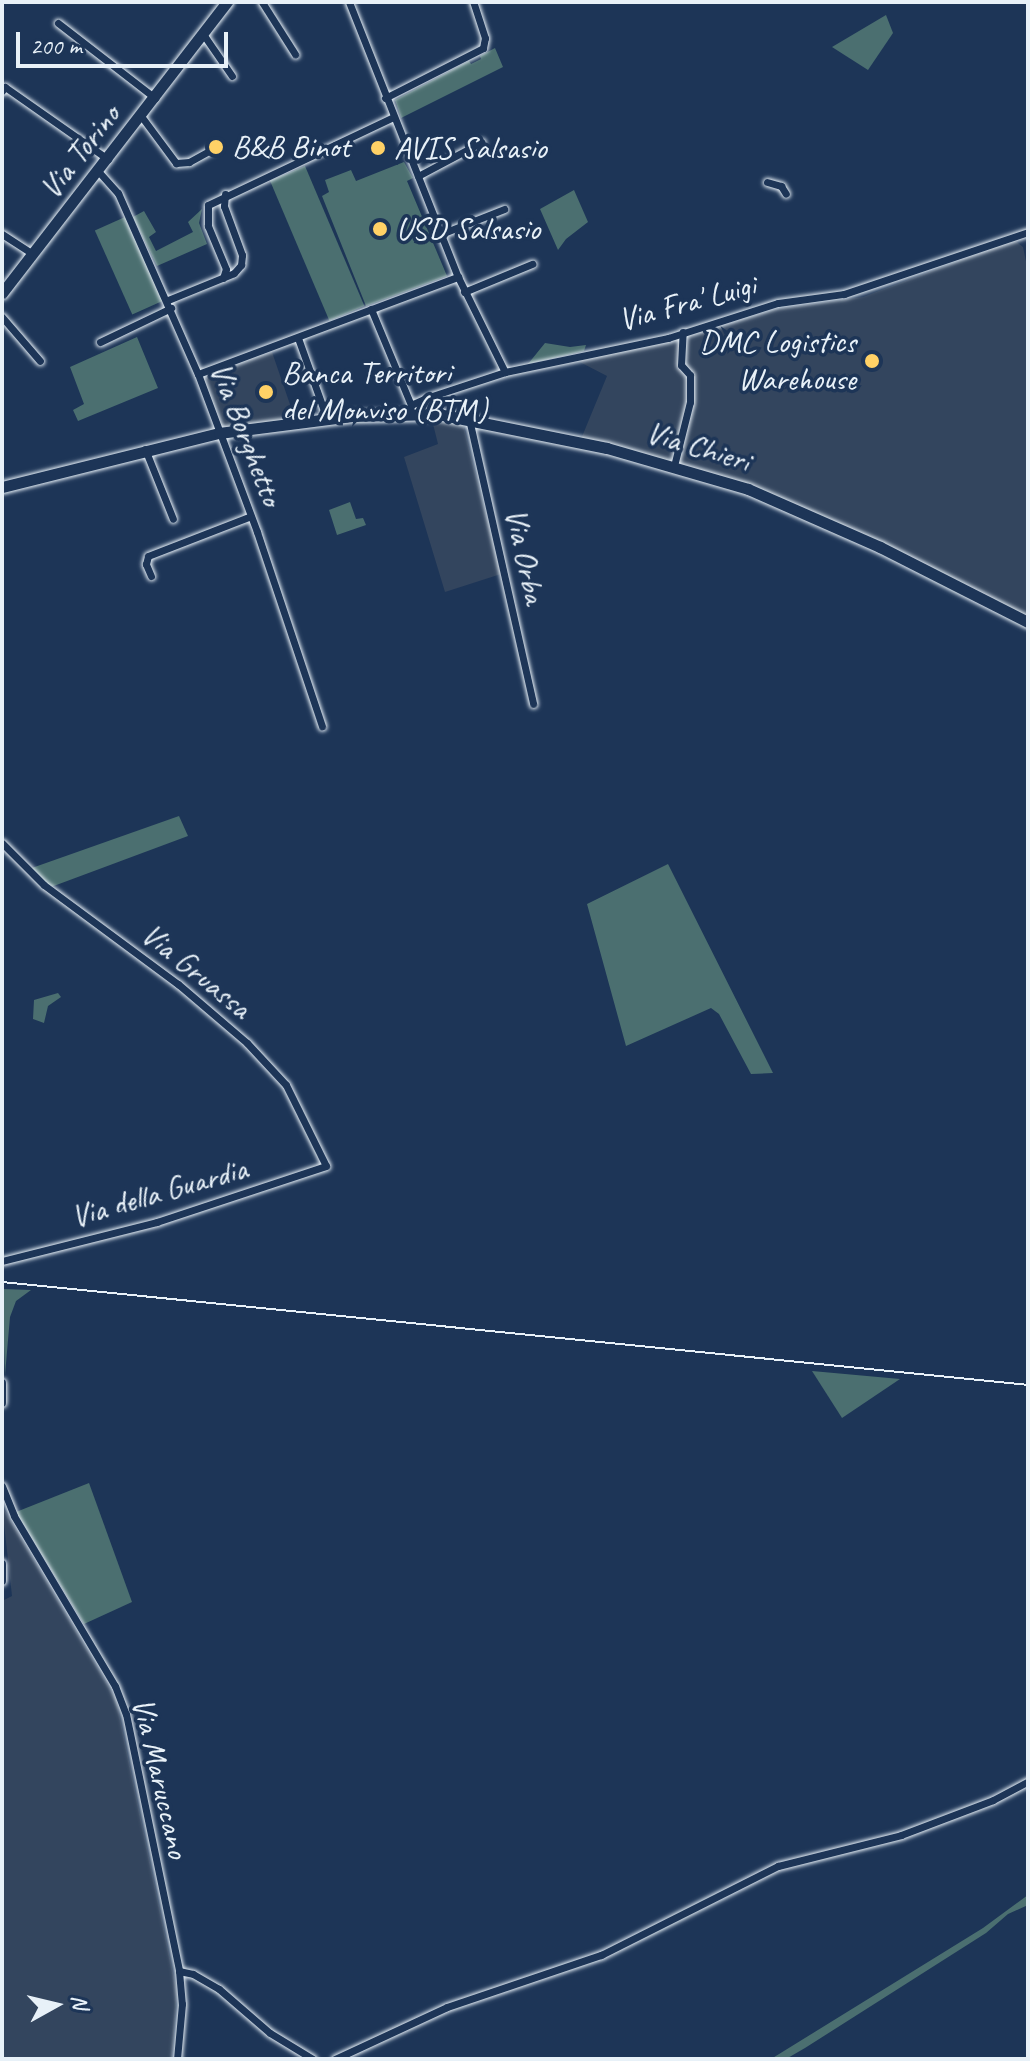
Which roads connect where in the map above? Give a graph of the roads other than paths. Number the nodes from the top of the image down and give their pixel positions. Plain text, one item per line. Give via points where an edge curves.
1 (227, 2) edge
2 (262, 2) edge
3 (473, 2) edge
4 (352, 3) edge
5 (58, 23) dead end
6 (203, 34) junction
7 (295, 54) dead end
8 (232, 76) dead end
9 (4, 89) edge
10 (155, 98) junction
11 (385, 98) junction
12 (141, 116) junction
13 (393, 117) junction
14 (482, 142) dead end
15 (214, 148) dead end
16 (108, 159) junction
17 (98, 171) junction
18 (418, 176) junction
19 (767, 182) dead end
20 (225, 194) junction
21 (786, 194) dead end
22 (224, 209) junction
23 (504, 209) dead end
24 (206, 213) junction
25 (1028, 232) edge
26 (2, 234) edge
27 (441, 234) junction
28 (33, 254) junction
29 (532, 264) dead end
30 (238, 268) junction
31 (226, 269) junction
32 (458, 277) junction
33 (223, 278) junction
34 (464, 292) junction
35 (2, 293) edge
36 (169, 304) junction
37 (371, 309) junction
38 (2, 317) edge
39 (683, 332) junction
40 (298, 338) junction
41 (100, 342) dead end
42 (40, 361) dead end
43 (505, 372) junction
44 (198, 374) junction
45 (411, 408) junction
46 (327, 419) junction
47 (469, 419) junction
48 (219, 433) junction
49 (145, 449) junction
50 (674, 466) junction
51 (2, 487) edge
52 (251, 516) junction
53 (173, 519) dead end
54 (151, 576) dead end
55 (1028, 622) edge
56 (533, 704) dead end
57 (322, 726) dead end
58 (2, 843) edge
59 (326, 1166) joint
60 (2, 1261) edge
61 (2, 1383) edge
62 (2, 1403) edge
63 (2, 1486) edge
64 (2, 1564) edge
65 (2, 1581) edge
66 (1028, 1781) edge
67 (179, 1971) junction
68 (177, 2059) edge
69 (313, 2059) edge
70 (335, 2059) edge

1 - 6 main road, Via Torino
2 - 7 street
3 - 11 street via 485,38 483,48
4 - 11 street
5 - 10 street
6 - 8 street
6 - 10 main road, Via Torino
9 - 16 street
10 - 12 main road, Via Torino
11 - 13 street
12 - 15 street via 176,163
12 - 16 main road, Via Torino
13 - 18 street
13 - 20 street
14 - 18 street
16 - 17 main road, Via Torino
17 - 28 main road, Via Torino
17 - 36 street, Via Borghetto via 118,193
18 - 27 street
19 - 21 street via 781,186
20 - 22 street
20 - 24 street via 208,205
22 - 24 street
22 - 30 street via 242,255
23 - 27 street
24 - 31 street
25 - 39 street, Via Fra' Luigi via 844,294 778,303
26 - 28 street
27 - 32 street
28 - 35 main road, Via Torino
29 - 34 street
30 - 31 street
30 - 33 street
31 - 33 street
32 - 34 street
32 - 37 street
33 - 36 street
34 - 43 street
36 - 41 street
36 - 44 street, Via Borghetto
37 - 40 street
37 - 45 street
38 - 42 street
39 - 43 street, Via Fra' Luigi
39 - 50 street via 681,365 690,375 690,402
40 - 44 street
40 - 46 street
43 - 45 street, Via Fra' Luigi
44 - 48 street, Via Borghetto
45 - 46 main road, Via Chieri
45 - 47 main road, Via Chieri
46 - 48 main road, Via Chieri
47 - 50 main road, Via Chieri
47 - 56 street, Via Orba
48 - 49 main road, Via Chieri
48 - 52 street, Via Borghetto
49 - 51 main road, Via Chieri
49 - 53 street
50 - 55 main road, Via Chieri via 794,508
52 - 54 street via 148,556
52 - 57 street, Via Borghetto
58 - 59 street, Via Gruassa via 44,885 178,984 247,1043 286,1085
59 - 60 street, Via della Guardia via 157,1222
61 - 62 street
63 - 67 street, Via Maruccano via 126,1714
64 - 65 street
66 - 70 street via 901,1835 778,1866 601,1955 447,2007
67 - 68 street, Via Maruccano
67 - 69 street via 219,1989 270,2033

